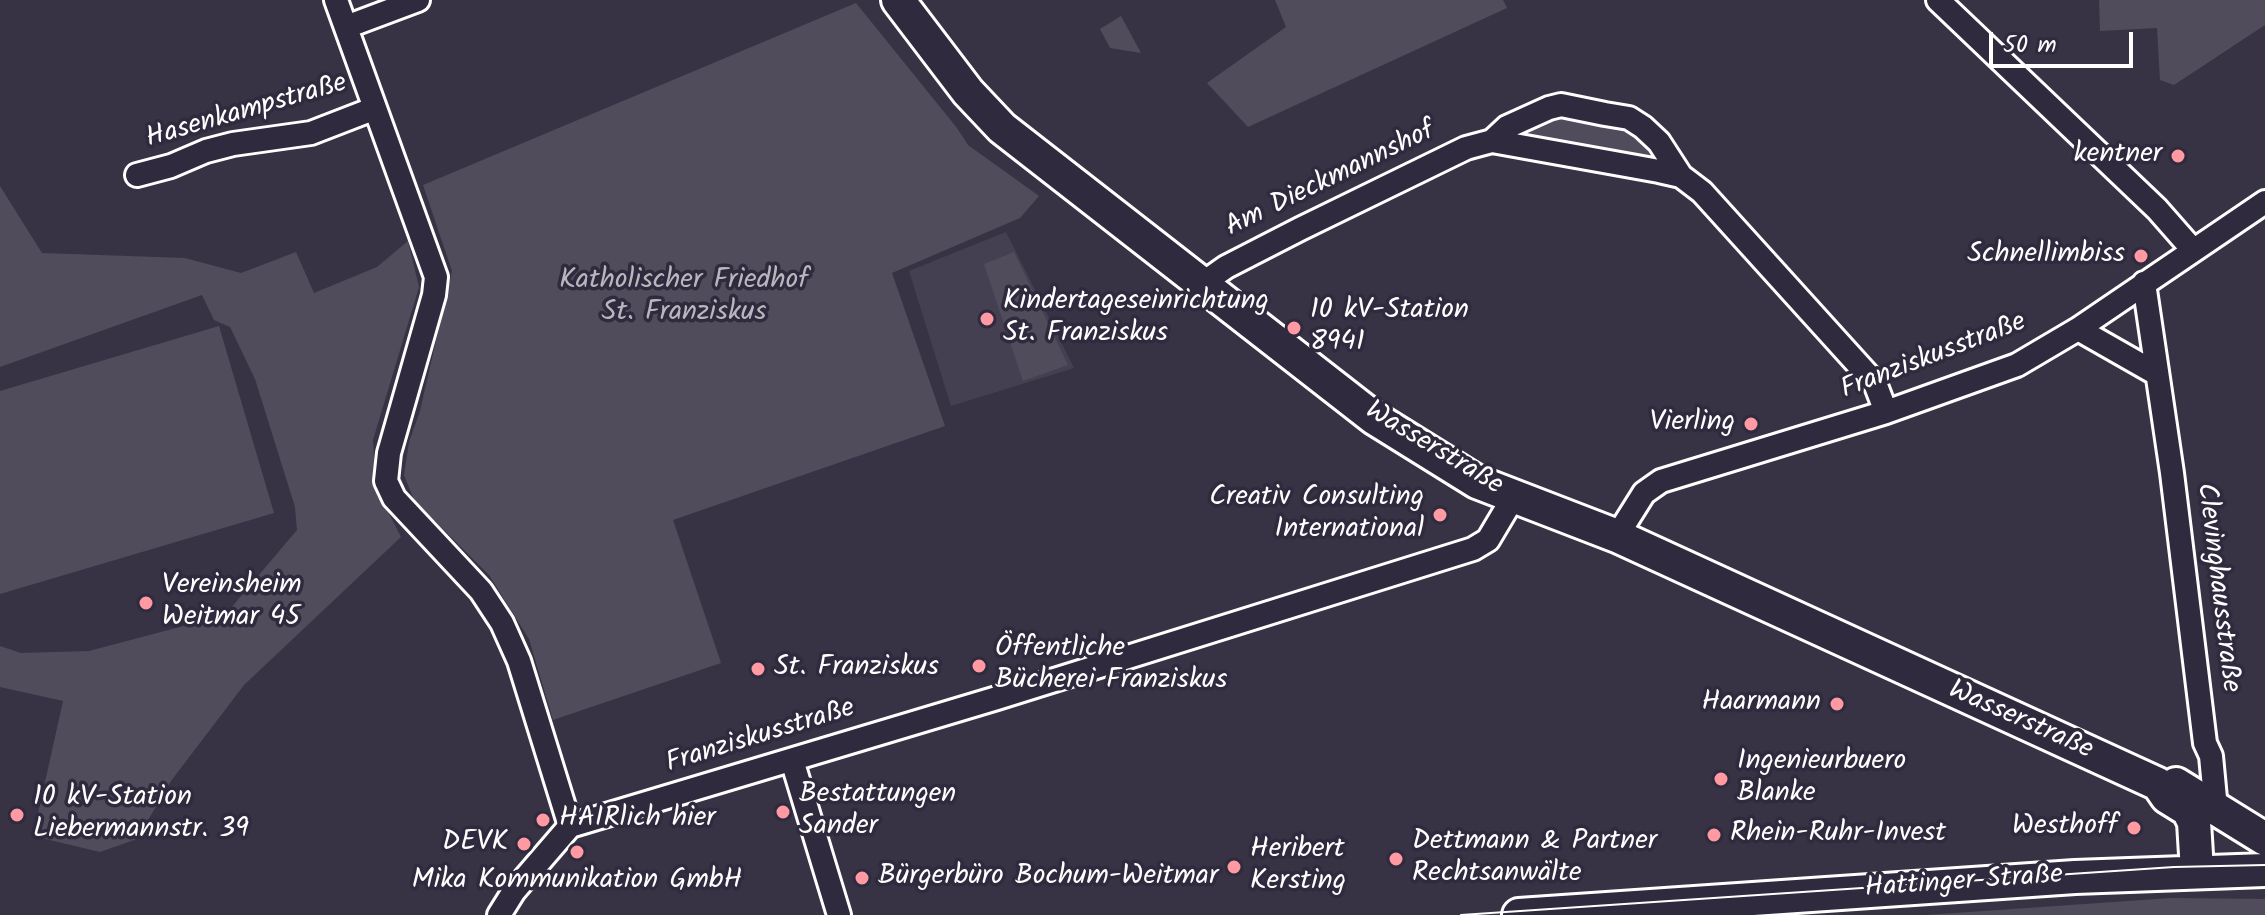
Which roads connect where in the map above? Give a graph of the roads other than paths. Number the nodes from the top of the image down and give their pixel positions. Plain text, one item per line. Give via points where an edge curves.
1 (336, 0) edge
2 (418, 0) edge
3 (898, 0) edge
4 (1938, 0) edge
5 (346, 27) junction
6 (373, 109) junction
7 (1492, 141) junction
8 (137, 175) dead end
9 (1681, 176) junction
10 (2265, 202) edge
11 (2193, 250) junction
12 (2144, 283) junction
13 (1202, 284) junction
14 (2078, 329) junction
15 (2157, 374) junction
16 (1886, 412) junction
17 (1513, 498) junction
18 (1617, 536) junction
19 (792, 760) junction
20 (2158, 784) junction
21 (2216, 809) junction
22 (570, 826) junction
23 (2265, 839) edge
24 (2209, 870) junction
25 (2265, 870) edge
26 (499, 915) edge
27 (839, 915) edge
28 (1519, 915) edge

1 - 5 street, Hasenkampstraße
2 - 5 street
3 - 13 main road, Wasserstraße via 1002,128
4 - 11 street via 2157,209
5 - 6 street, Hasenkampstraße
6 - 8 street, Hasenkampstraße via 311,133 233,144
6 - 22 street, Hasenkampstraße via 436,277 386,481 394,498 481,591 502,623 524,675
7 - 9 street, Am Dieckmannshof
7 - 9 street, Am Dieckmannshof via 1507,127 1561,105 1629,118 1659,142
7 - 13 street, Am Dieckmannshof via 1466,148 1300,229
9 - 16 street, Am Dieckmannshof via 1702,192 1875,383
10 - 11 street, Franziskusstraße
11 - 12 street, Franziskusstraße
12 - 14 street, Franziskusstraße
12 - 15 street, Clevinghausstraße
13 - 17 main road, Wasserstraße via 1374,418 1470,478
14 - 15 street
14 - 16 street, Franziskusstraße via 2017,365
15 - 21 street, Clevinghausstraße
16 - 18 street, Franziskusstraße via 1655,484
17 - 18 main road, Wasserstraße
17 - 19 street, Franziskusstraße via 1488,540 1473,549
18 - 20 main road, Wasserstraße
19 - 22 street, Franziskusstraße
19 - 27 street
20 - 21 main road, Wasserstraße via 2171,782
20 - 24 main road, Wasserstraße via 2188,810
21 - 23 main road, Wasserstraße
21 - 24 main road via 2222,834
22 - 26 street
24 - 25 main road, Hattinger Straße
24 - 28 main road, Hattinger Straße

